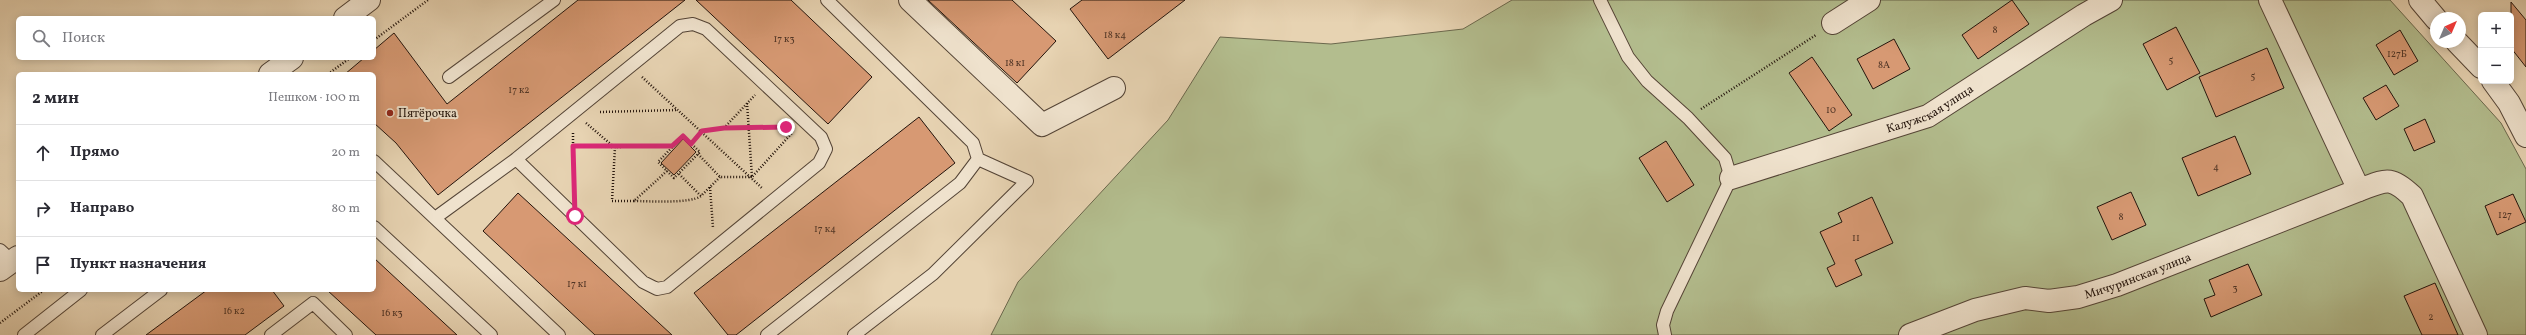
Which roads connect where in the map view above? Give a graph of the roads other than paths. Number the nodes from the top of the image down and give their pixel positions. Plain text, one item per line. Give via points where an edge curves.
1 (369, 0) edge
2 (554, 0) edge
3 (827, 0) edge
4 (910, 0) edge
5 (1600, 0) edge
6 (1869, 0) edge
7 (2111, 0) edge
8 (2270, 0) edge
9 (2420, 0) edge
10 (2430, 12) edge
11 (348, 16) edge
12 (1833, 24) road end
13 (2463, 48) edge
14 (2478, 64) edge
15 (449, 77) dead end
16 (2495, 84) edge
17 (1114, 88) dead end
18 (2526, 136) edge
19 (516, 159) junction
20 (978, 159) junction
21 (376, 162) edge
22 (1731, 178) junction
23 (2359, 190) junction
24 (435, 218) junction
25 (376, 228) edge
26 (78, 292) edge
27 (158, 292) edge
28 (24, 335) edge
29 (102, 335) edge
30 (271, 335) edge
31 (346, 335) edge
32 (491, 335) edge
33 (559, 335) edge
34 (766, 335) edge
35 (854, 335) edge
36 (1665, 335) edge
37 (1910, 335) edge
38 (2476, 335) edge

1 - 11 street
2 - 15 lane
3 - 20 lane via 973,144
4 - 17 street via 1042,125
5 - 22 lane via 1628,57 1647,81 1688,118 1725,158
6 - 12 street
7 - 22 street, Калужская улица via 1928,116
8 - 23 street
9 - 10 street
13 - 14 street
16 - 18 street via 2509,103
19 - 19 lane via 680,26 693,24 706,29 821,137 826,149 818,163 667,287 657,289 643,282
19 - 24 lane
20 - 34 lane via 960,183
20 - 35 lane via 1027,181 933,274
21 - 24 lane
22 - 36 lane via 1667,311 1663,325
23 - 37 street, Мичуринская улица via 2117,285 2078,297 2049,300 2025,298 1989,306
23 - 38 street, Мичуринская улица via 2384,181 2398,183 2412,196
24 - 33 lane
25 - 32 lane
26 - 28 lane
27 - 29 lane
30 - 31 lane via 313,303

